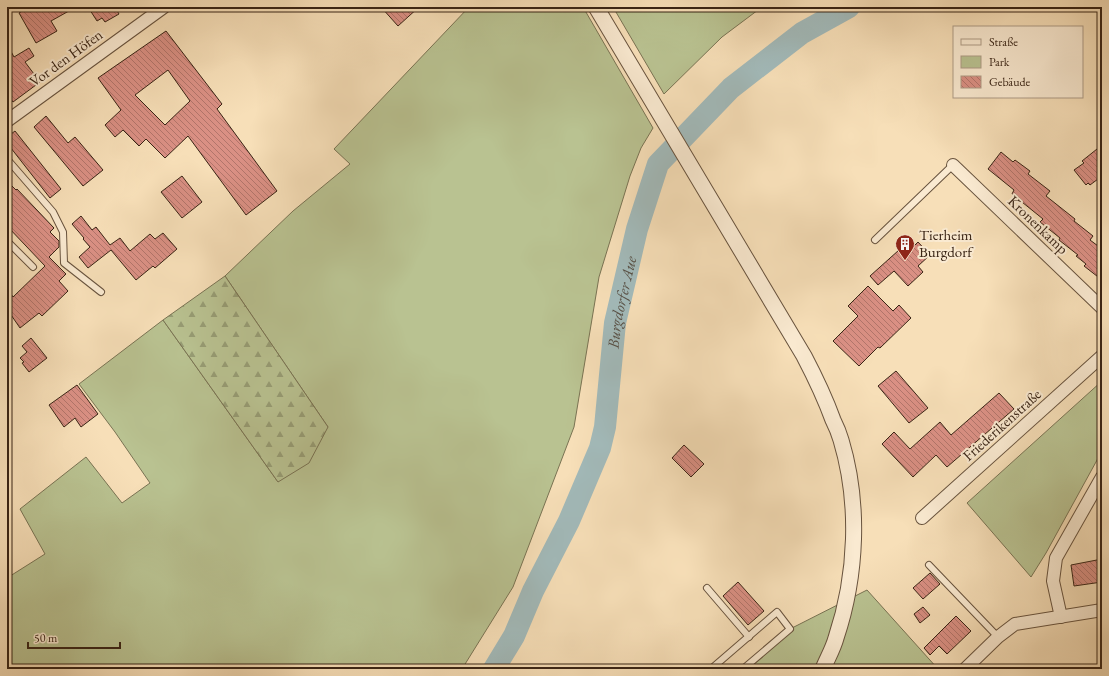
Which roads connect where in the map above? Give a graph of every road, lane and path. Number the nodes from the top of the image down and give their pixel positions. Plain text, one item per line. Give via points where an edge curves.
1 (164, 7) edge
2 (596, 7) edge
3 (7, 121) edge
4 (7, 159) edge
5 (953, 165) joint
6 (875, 240) dead end
7 (7, 241) edge
8 (33, 267) dead end
9 (101, 292) dead end
10 (1102, 308) edge
11 (1102, 356) edge
12 (1102, 477) edge
13 (922, 518) dead end
14 (929, 565) dead end
15 (707, 588) dead end
16 (1102, 610) edge
17 (1061, 617) junction
18 (749, 637) junction
19 (998, 637) junction
20 (711, 669) edge
21 (743, 669) edge
22 (823, 669) edge
23 (964, 669) edge

1 - 3 street, Vor den Höfen
2 - 22 street via 804,356 824,395 841,439 850,479 853,547 849,588 836,639
4 - 9 lane via 53,212 64,232 64,263
5 - 6 lane
5 - 10 street, Kronenkamp
7 - 8 lane
11 - 13 street, Friederikenstraße
12 - 17 street via 1056,558 1053,581
14 - 19 lane
15 - 18 lane
16 - 17 street
17 - 19 street via 1015,624
18 - 20 lane
18 - 21 lane via 777,612 790,629
19 - 23 street

